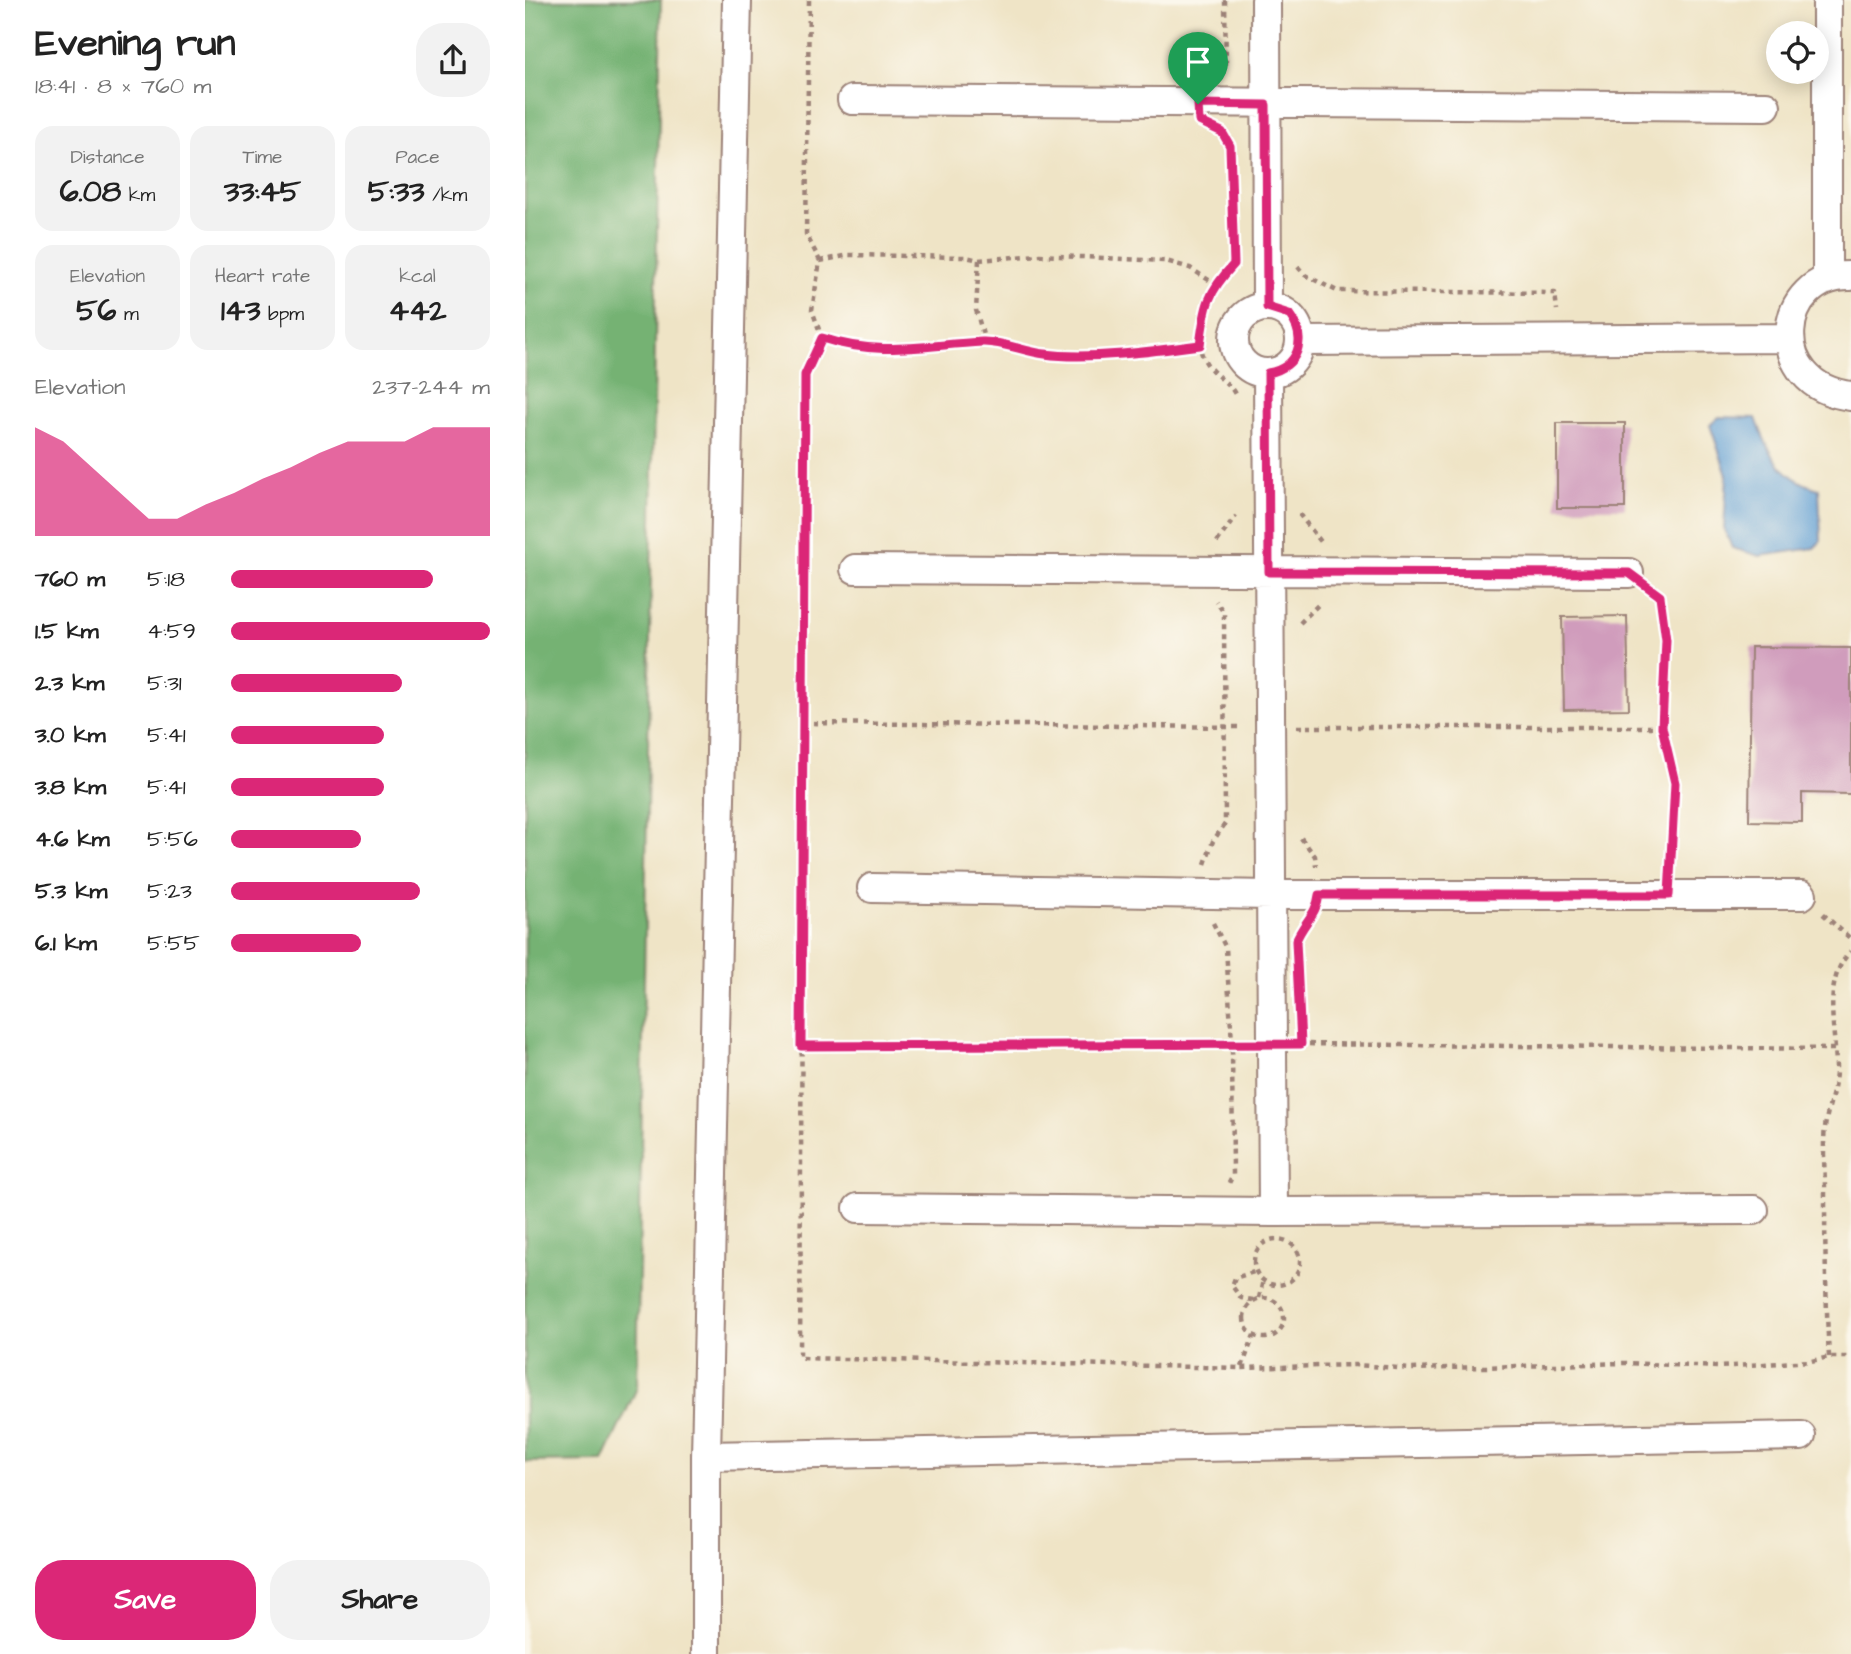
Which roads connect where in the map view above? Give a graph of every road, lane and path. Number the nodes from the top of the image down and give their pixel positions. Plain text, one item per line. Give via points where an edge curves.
1 (737, 0) edge
2 (809, 0) edge
3 (1225, 0) edge
4 (1266, 0) edge
5 (1827, 0) edge
6 (852, 100) dead end
7 (1198, 104) junction
8 (1266, 105) junction
9 (1766, 106) dead end
10 (1289, 258) dead end
11 (979, 260) junction
12 (820, 261) junction
13 (1839, 278) edge
14 (1215, 284) junction
15 (1267, 307) junction
16 (822, 338) junction
17 (1790, 338) junction
18 (1559, 340) junction
19 (1300, 341) junction
20 (985, 342) junction
21 (1200, 345) junction
22 (1268, 373) junction
23 (1851, 396) edge
24 (1237, 399) dead end
25 (1237, 505) dead end
26 (1296, 510) dead end
27 (855, 569) dead end
28 (1211, 572) junction
29 (1269, 572) junction
30 (1327, 572) junction
31 (1629, 573) joint
32 (1297, 627) dead end
33 (1295, 715) dead end
34 (803, 723) junction
35 (1226, 726) junction
36 (1662, 727) junction
37 (1286, 732) junction
38 (1293, 828) dead end
39 (872, 888) dead end
40 (1206, 893) junction
41 (1271, 895) junction
42 (1319, 895) junction
43 (1669, 895) junction
44 (1803, 895) joint
45 (1851, 939) edge
46 (1851, 951) edge
47 (1300, 1031) dead end
48 (1232, 1043) junction
49 (1272, 1044) junction
50 (1301, 1044) junction
51 (801, 1046) junction
52 (1834, 1049) junction
53 (1301, 1058) dead end
54 (858, 1208) dead end
55 (1754, 1210) dead end
56 (1224, 1211) junction
57 (1273, 1212) junction
58 (1257, 1271) junction
59 (1263, 1279) junction
60 (1256, 1300) junction
61 (1254, 1335) junction
62 (1829, 1357) junction
63 (1851, 1357) edge
64 (1242, 1368) junction
65 (1801, 1436) dead end
66 (706, 1456) junction
67 (706, 1654) edge

1 - 66 street
2 - 12 path via 806,234
3 - 7 path via 1226,68 1198,85
4 - 8 street
5 - 13 street
6 - 7 street
7 - 8 street
7 - 14 path via 1199,121 1222,132 1230,146 1234,264
8 - 9 street
8 - 15 street
10 - 18 path via 1305,275 1337,291 1555,293
11 - 12 path via 849,255
11 - 14 path via 1039,255 1165,261 1189,268
11 - 20 path via 976,310
12 - 16 path via 812,310
13 - 17 street via 1811,290 1799,303 1791,320
14 - 21 path via 1205,303
15 - 19 street via 1289,314
15 - 22 street via 1247,312 1233,340 1248,368
16 - 20 path via 876,349
16 - 34 path via 805,375
17 - 18 street
17 - 23 street via 1793,357 1809,380 1833,394
18 - 19 street
19 - 22 street via 1289,365
20 - 21 path via 1047,355 1154,352
21 - 24 path via 1210,368 1226,381
22 - 29 street
25 - 28 path via 1236,519 1213,547
26 - 30 path via 1322,541
27 - 28 street
28 - 29 street
28 - 35 path via 1212,594 1224,613
29 - 30 street
29 - 37 street
30 - 31 street
30 - 32 path via 1324,598
31 - 36 path via 1660,596 1666,640
33 - 37 path
34 - 35 path
34 - 51 path
35 - 37 path
35 - 40 path via 1225,824 1205,858
36 - 37 path
36 - 43 path via 1675,783
37 - 41 street
38 - 42 path via 1315,856
39 - 40 street
40 - 41 street
40 - 48 path via 1206,912 1226,948
41 - 42 street
41 - 49 street
42 - 43 street
43 - 44 street
44 - 45 path
46 - 52 path via 1839,963 1832,1012
47 - 50 path
48 - 49 path
48 - 51 path
48 - 56 path via 1233,1175 1223,1195
49 - 50 path
49 - 57 street
50 - 52 path
50 - 53 path
51 - 64 path via 800,1358
52 - 62 path via 1825,1163
54 - 56 street
55 - 57 street
56 - 57 street
58 - 59 path
58 - 59 path via 1257,1251 1273,1239 1283,1239 1298,1252 1300,1262 1291,1280 1272,1284
58 - 60 path via 1242,1273 1232,1286 1241,1298
59 - 60 path
60 - 61 path via 1243,1318
60 - 61 path via 1274,1300 1284,1317 1275,1335
61 - 64 path
62 - 63 path
62 - 64 path via 1718,1367 1625,1363
65 - 66 street
66 - 67 street

